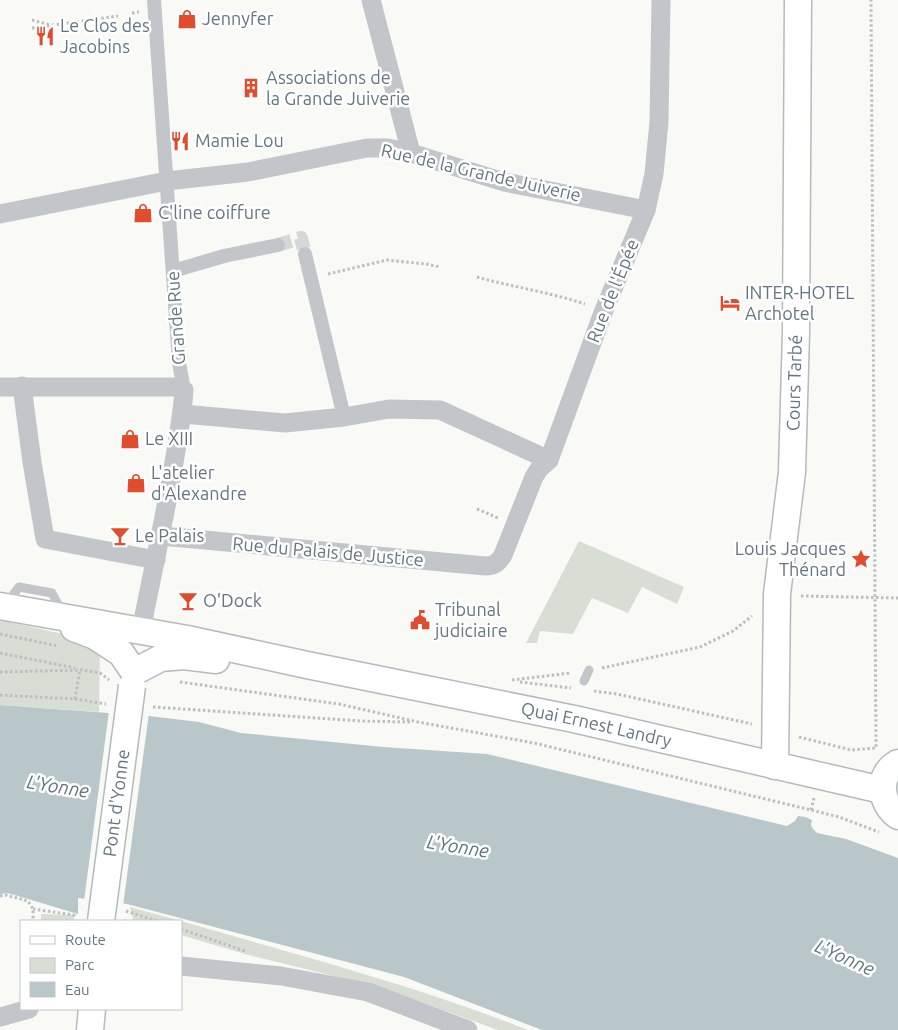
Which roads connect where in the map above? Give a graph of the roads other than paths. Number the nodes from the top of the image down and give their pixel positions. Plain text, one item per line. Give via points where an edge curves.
1 (154, 0) edge
2 (372, 0) edge
3 (661, 0) edge
4 (798, 0) edge
5 (411, 153) junction
6 (167, 181) junction
7 (646, 210) junction
8 (0, 214) edge
9 (278, 245) tunnel mouth
10 (305, 254) tunnel mouth
11 (173, 271) junction
12 (22, 386) junction
13 (0, 387) edge
14 (184, 390) junction
15 (183, 414) junction
16 (344, 417) junction
17 (549, 460) junction
18 (161, 536) junction
19 (156, 560) junction
20 (496, 564) joint
21 (10, 608) edge
22 (141, 631) junction
23 (307, 665) junction
24 (589, 670) road end
25 (133, 680) junction
26 (584, 681) dead end
27 (898, 763) edge
28 (775, 766) junction
29 (882, 790) junction
30 (890, 824) edge
31 (101, 920) edge
32 (182, 966) edge
33 (26, 1010) edge
34 (92, 1010) edge
35 (0, 1022) edge
36 (90, 1030) edge
37 (468, 1030) edge

1 - 6 street, Grande Rue
2 - 5 street
3 - 7 street, Rue de l'Épée via 659,122 654,174
4 - 28 main road, Cours Tarbé via 792,472 777,594
5 - 6 street, Rue de la Grande Juiverie via 367,148 248,172
5 - 7 street, Rue de la Grande Juiverie via 504,182
6 - 8 street, Rue de la Grande Juiverie
6 - 11 street, Grande Rue
7 - 17 street, Rue de l'Épée via 604,310
9 - 11 street
10 - 16 street
11 - 14 street, Grande Rue
12 - 13 street
12 - 14 street via 174,386
12 - 19 street via 44,539
14 - 15 street, Grande Rue
15 - 16 street via 285,423
15 - 18 street, Grande Rue
16 - 17 street via 389,409 440,410
17 - 20 street, Rue de l'Épée via 534,477 503,556
18 - 19 street, Grande Rue
18 - 20 street, Rue du Palais de Justice via 485,566
19 - 22 street, Grande Rue
21 - 22 main road, Quai Ernest Landry
21 - 25 main road via 95,636 121,653
22 - 23 main road, Quai Ernest Landry
23 - 25 main road, Quai Ernest Landry via 256,664 184,656 161,658
23 - 28 main road, Quai Ernest Landry via 574,718
24 - 26 lane
25 - 31 main road, Pont d'Yonne, bridge
27 - 29 main road via 888,772
28 - 29 main road, Quai Ernest Landry
29 - 30 main road via 890,809
32 - 37 street via 281,976 368,992
33 - 35 street
34 - 36 main road

